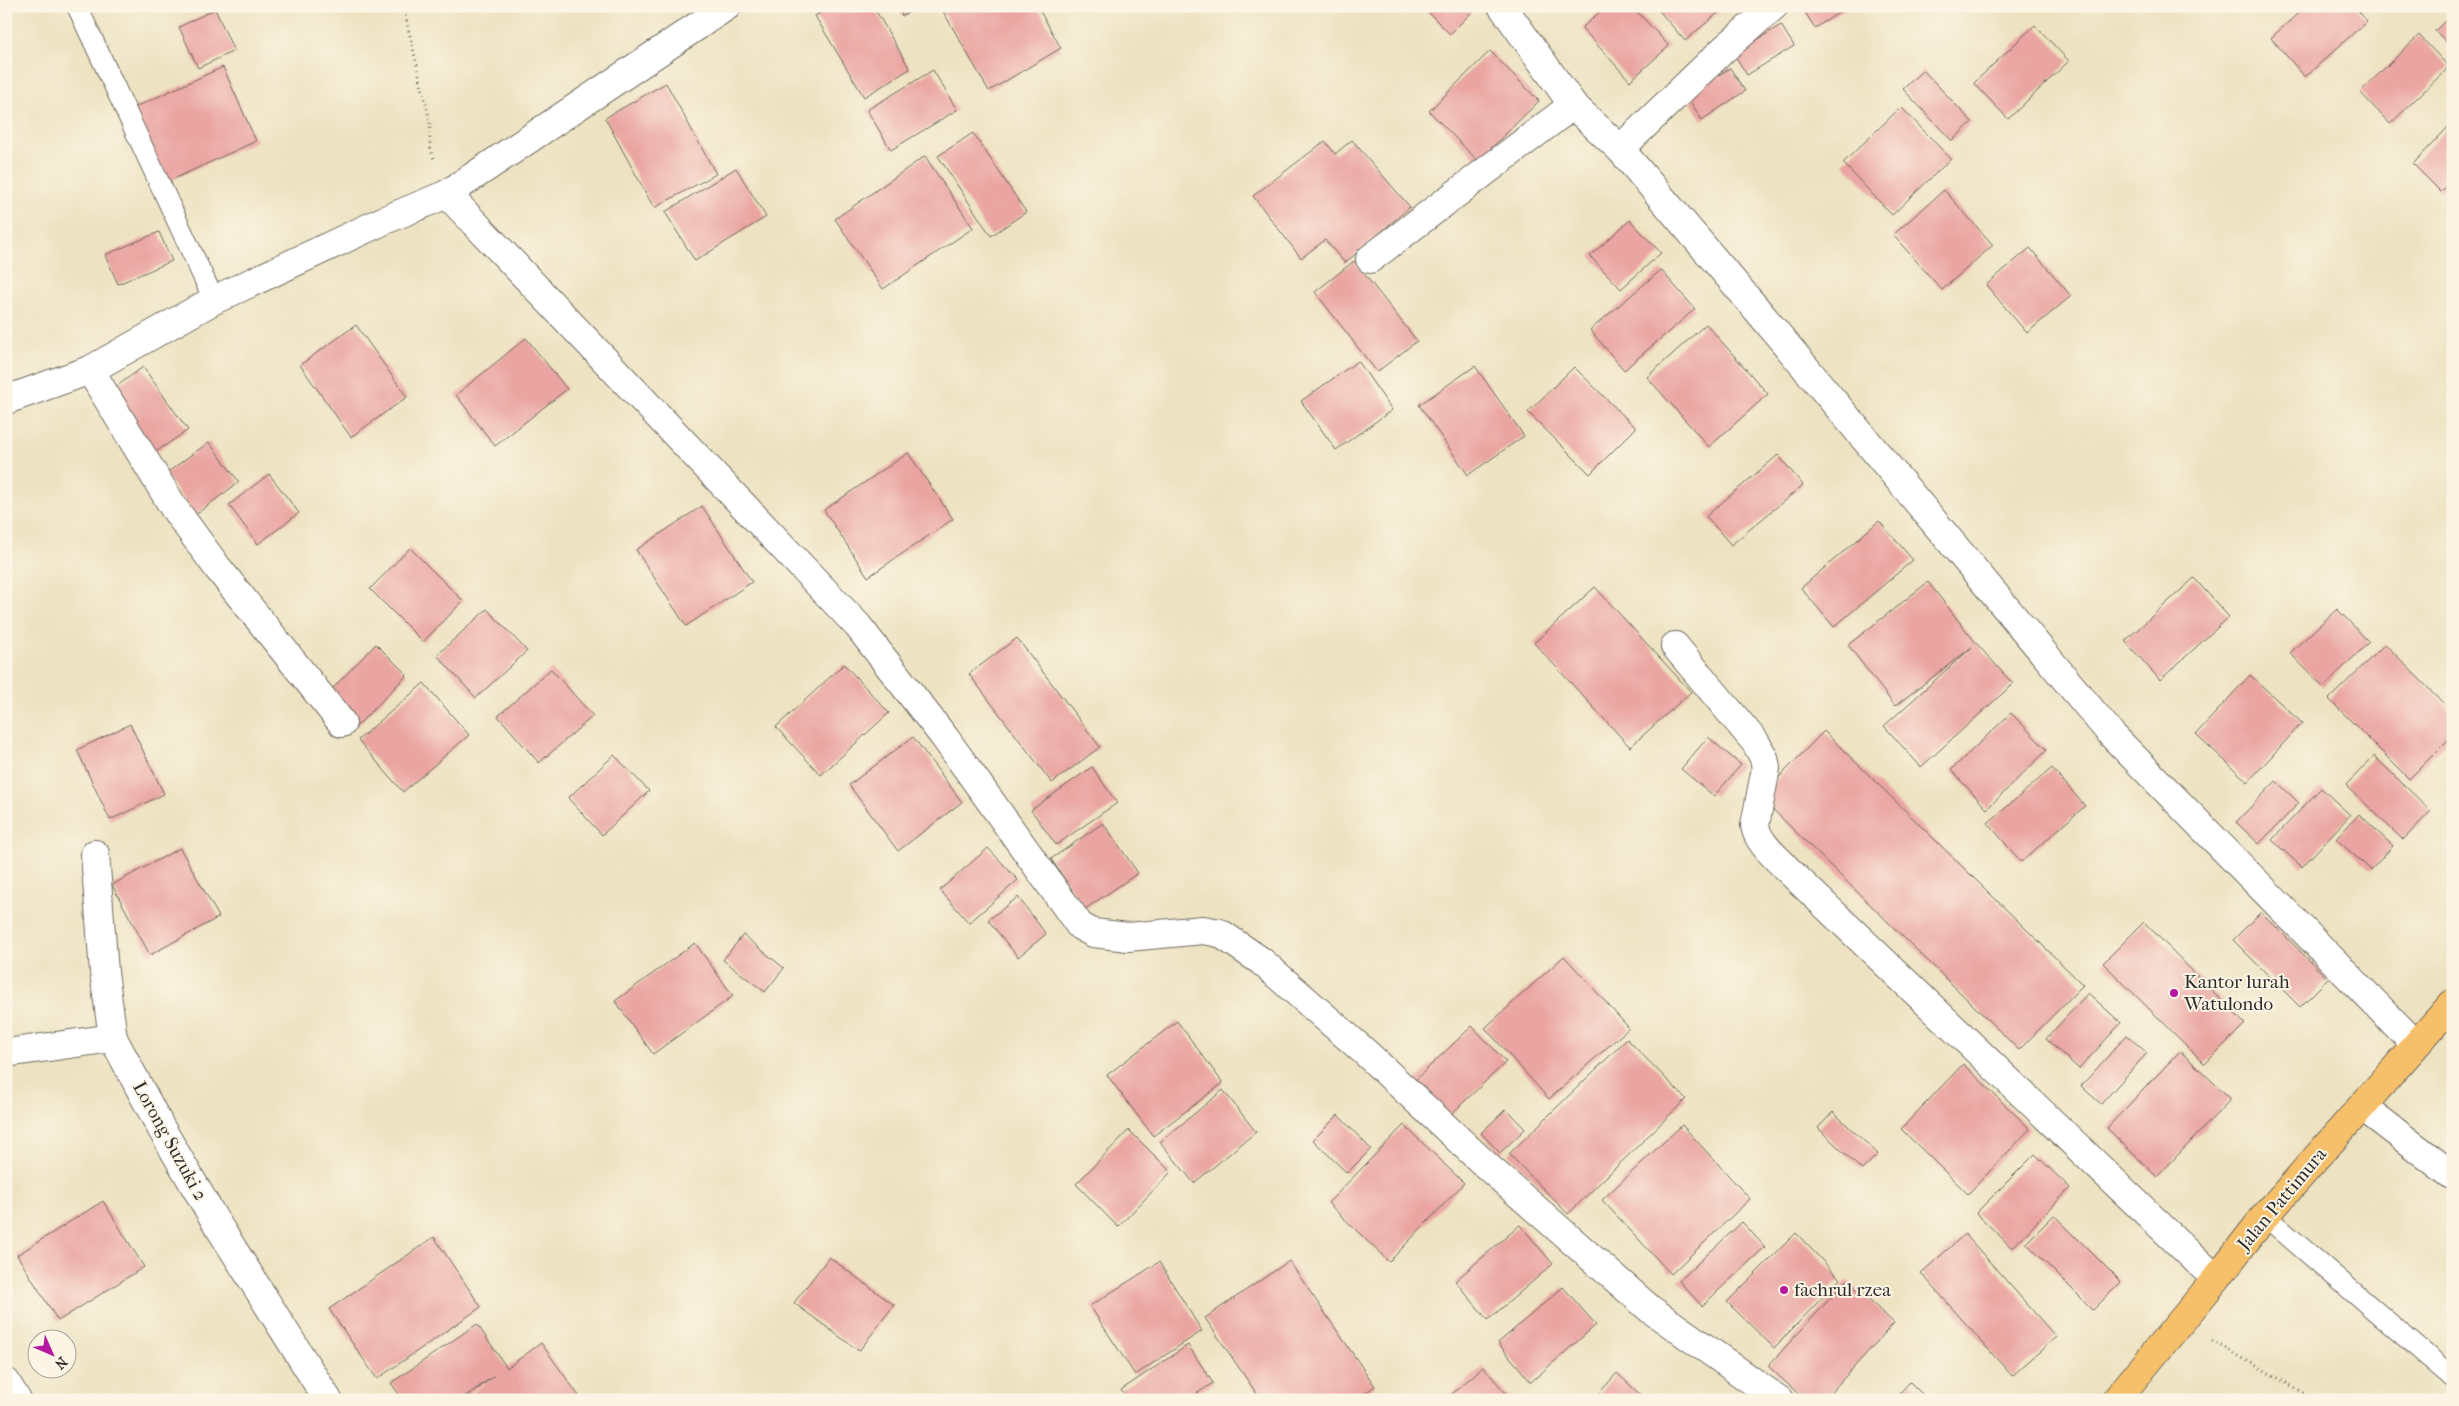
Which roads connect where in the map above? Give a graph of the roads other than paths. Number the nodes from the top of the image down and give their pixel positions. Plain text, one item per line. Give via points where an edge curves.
1 (77, 6) edge
2 (727, 6) edge
3 (1502, 6) edge
4 (1774, 6) edge
5 (1573, 105) junction
6 (1620, 149) junction
7 (447, 194) junction
8 (1370, 259) dead end
9 (214, 300) junction
10 (90, 370) junction
11 (6, 400) edge
12 (1675, 646) dead end
13 (342, 723) dead end
14 (95, 854) dead end
15 (2453, 1003) edge
16 (113, 1038) junction
17 (2415, 1044) junction
18 (6, 1053) edge
19 (2362, 1107) junction
20 (2453, 1176) edge
21 (2265, 1216) junction
22 (2216, 1279) junction
23 (2453, 1378) edge
24 (6, 1382) edge
25 (17, 1400) edge
26 (328, 1400) edge
27 (1779, 1400) edge
28 (2116, 1400) edge

1 - 9 lane
2 - 7 street
3 - 5 street
4 - 6 street
5 - 6 street
5 - 8 street
6 - 17 street via 2112,735
7 - 9 street
7 - 27 street via 858,626 946,738 1080,926 1093,933 1128,937 1203,930 1220,933 1261,961 1650,1309
9 - 10 street
10 - 11 street
10 - 13 street via 174,508 223,575
12 - 22 street via 1756,743 1764,758 1766,768 1755,825 1764,845
14 - 16 street, Lorong Suzuki 2 via 104,972
15 - 17 highway, Jalan Pattimura
16 - 18 street
16 - 26 street, Lorong Suzuki 2 via 214,1219
17 - 19 highway, Jalan Pattimura
19 - 20 street
19 - 21 highway, Jalan Pattimura
21 - 22 highway, Jalan Pattimura
21 - 23 lane
22 - 28 highway, Jalan Pattimura
24 - 25 street

